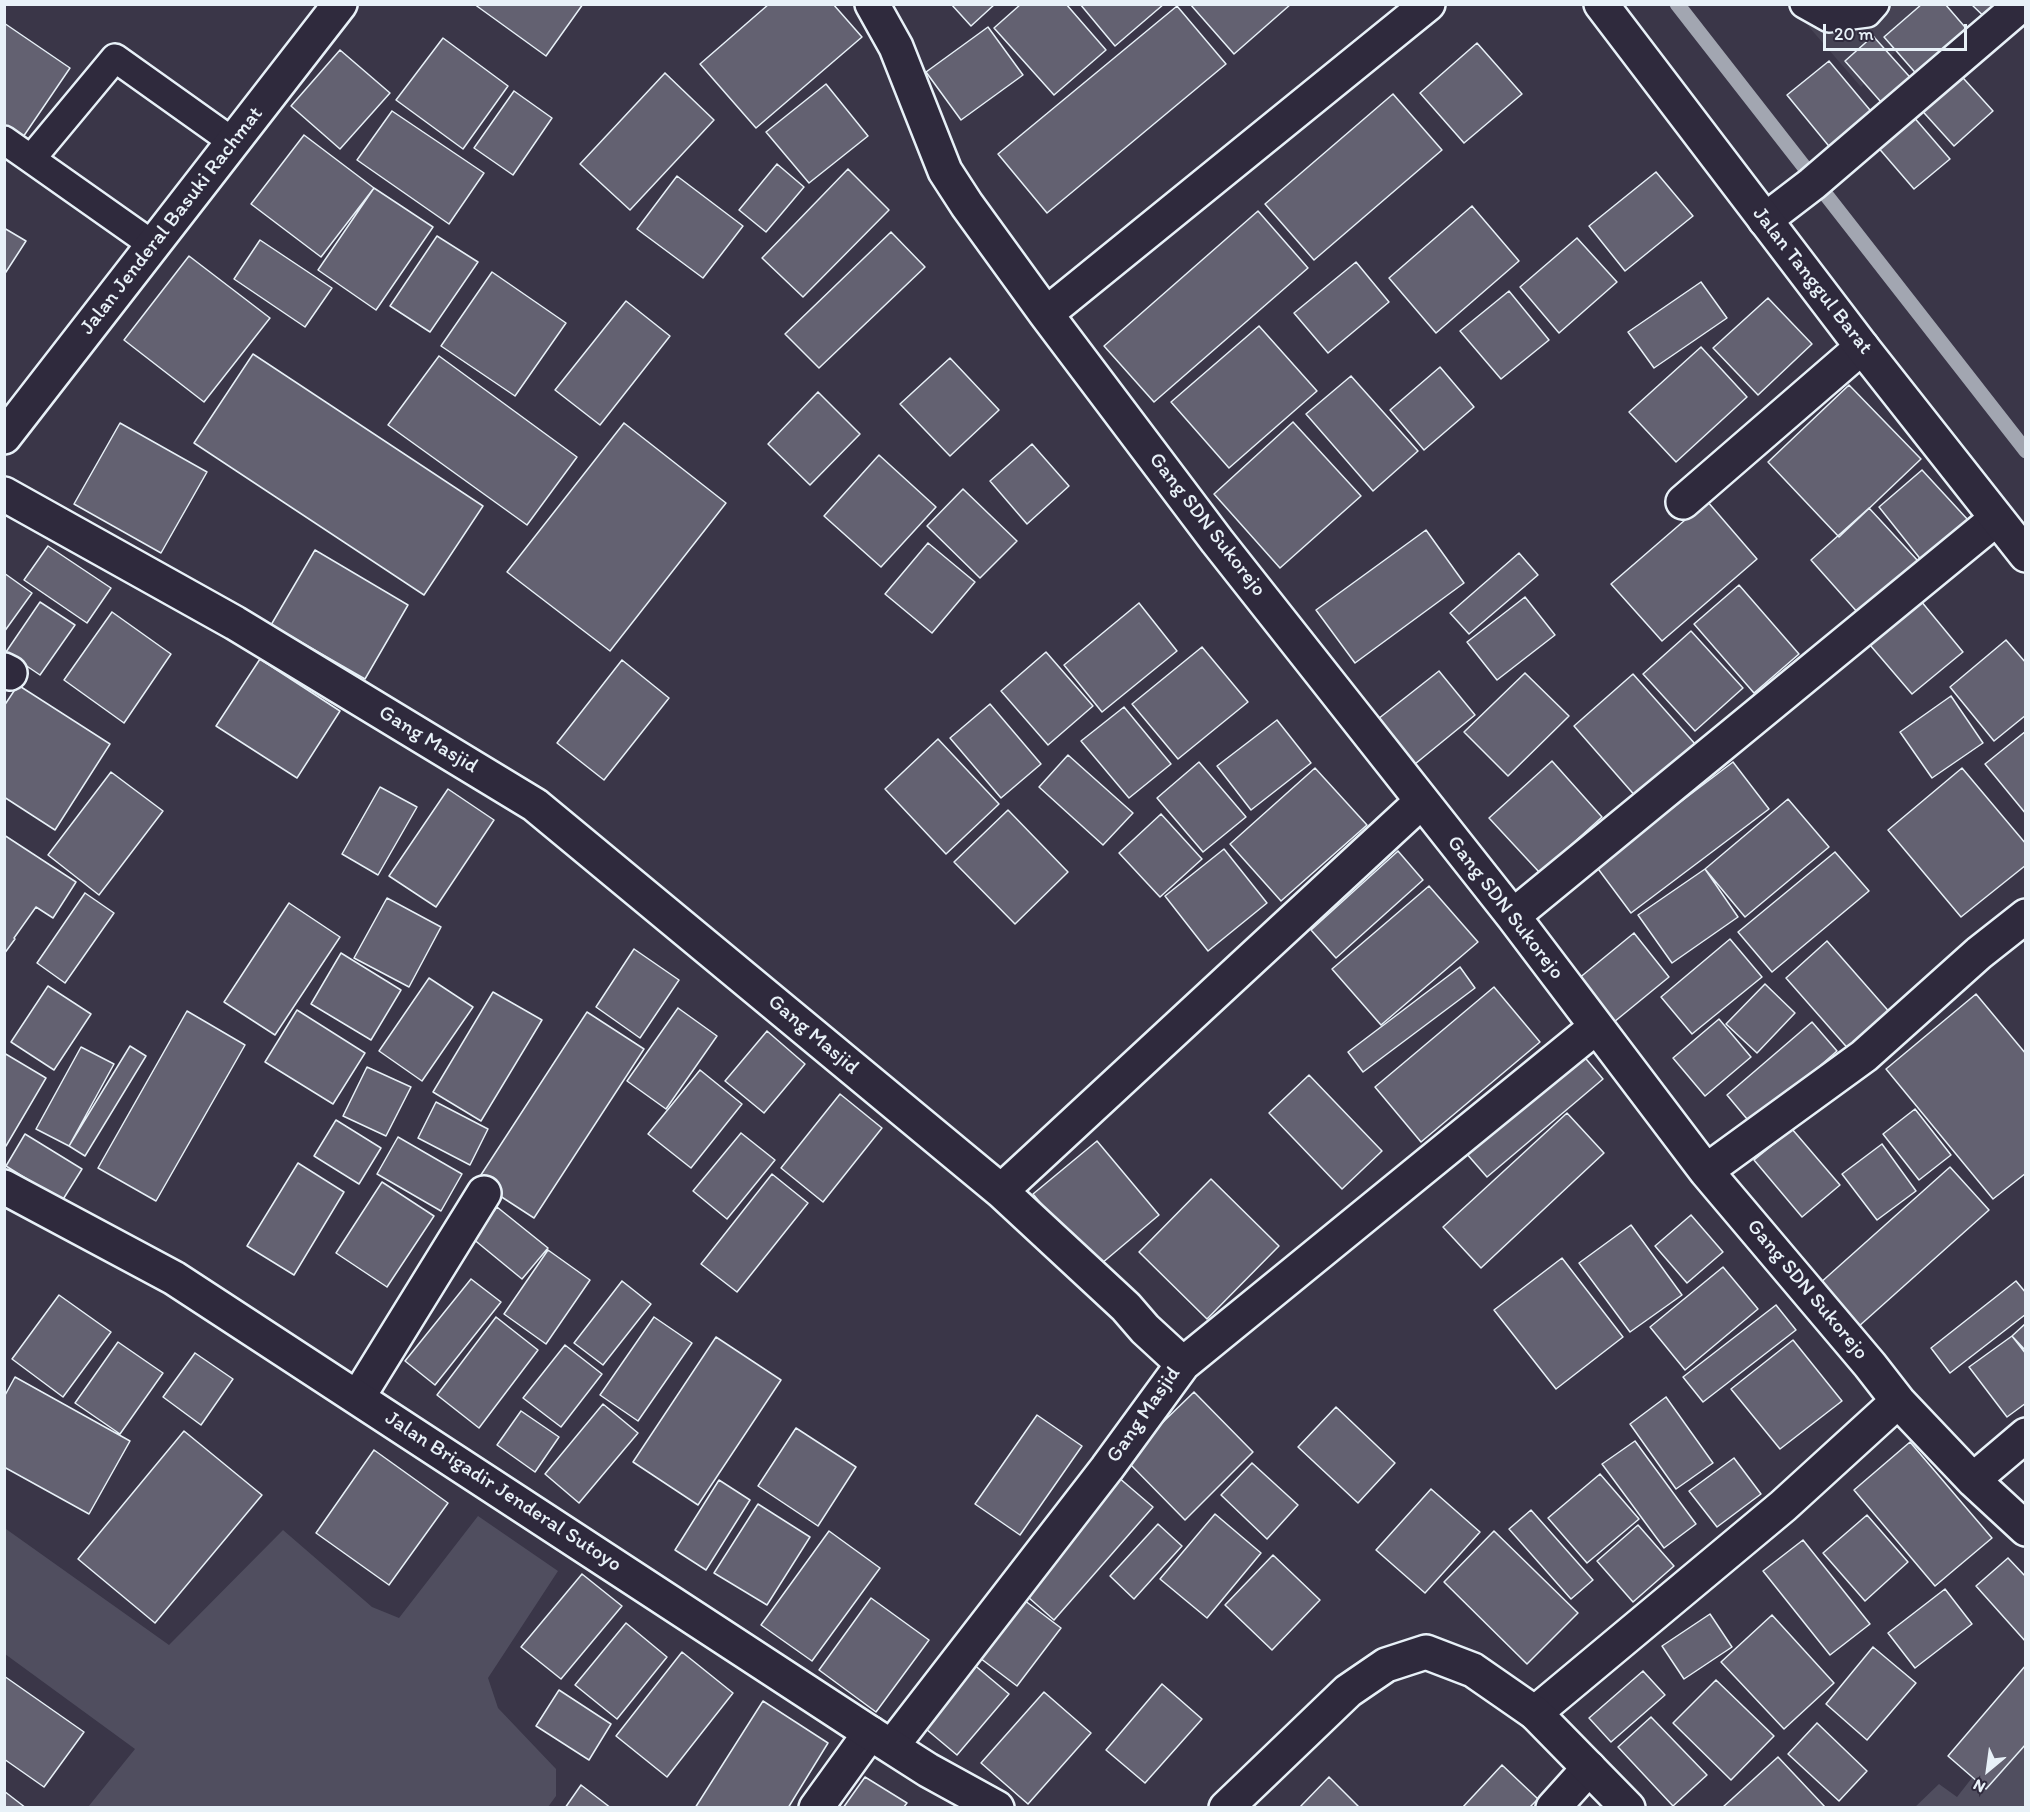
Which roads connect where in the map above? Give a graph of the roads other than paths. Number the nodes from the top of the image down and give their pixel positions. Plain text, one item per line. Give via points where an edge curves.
1 (340, 4) edge
2 (872, 4) edge
3 (1428, 4) edge
4 (1601, 4) edge
5 (1804, 4) edge
6 (1875, 4) edge
7 (2022, 4) edge
8 (4, 140) edge
9 (233, 141) junction
10 (32, 159) junction
11 (1765, 220) junction
12 (153, 245) junction
13 (1046, 314) junction
14 (1862, 346) junction
15 (4, 437) edge
16 (4, 494) edge
17 (1683, 502) dead end
18 (1996, 519) junction
19 (2025, 555) edge
20 (1422, 801) junction
21 (1513, 916) junction
22 (2025, 916) edge
23 (1596, 1027) junction
24 (1706, 1171) junction
25 (4, 1187) edge
26 (1001, 1191) junction
27 (484, 1193) dead end
28 (1183, 1364) junction
29 (358, 1397) junction
30 (1898, 1401) junction
31 (2025, 1435) edge
32 (1973, 1480) junction
33 (2025, 1529) edge
34 (1535, 1713) junction
35 (881, 1740) junction
36 (1589, 1768) junction
37 (816, 1808) edge
38 (997, 1808) edge
39 (1226, 1808) edge
40 (1553, 1808) edge
41 (1628, 1808) edge

1 - 9 street, Jalan Jenderal Basuki Rachmat
2 - 13 street, Gang SDN Sukorejo via 896,47 945,171
3 - 13 street
4 - 11 street, Jalan Tanggul Barat
5 - 6 lane via 1829,18 1867,13
7 - 11 street via 1865,140
8 - 10 lane
9 - 10 lane via 114,58
9 - 12 street, Jalan Jenderal Basuki Rachmat
10 - 12 lane
11 - 14 street, Jalan Tanggul Barat
12 - 15 street, Jalan Jenderal Basuki Rachmat
13 - 20 street, Gang SDN Sukorejo via 1217,541
14 - 17 street
14 - 18 street, Jalan Tanggul Barat
16 - 26 street, Gang Masjid via 235,623 535,806
18 - 19 street, Jalan Tanggul Barat
18 - 21 street
20 - 21 street, Gang SDN Sukorejo
20 - 26 street
21 - 23 street, Gang SDN Sukorejo
22 - 24 street via 1864,1056
23 - 24 street, Gang SDN Sukorejo
23 - 28 street
24 - 30 street, Gang SDN Sukorejo
25 - 29 street, Jalan Brigadir Jenderal Sutoyo via 174,1278
26 - 28 street, Gang Masjid
27 - 29 street
28 - 35 street, Gang Masjid via 1107,1468
29 - 35 street, Jalan Brigadir Jenderal Sutoyo
30 - 32 street, Gang SDN Sukorejo
30 - 34 street via 1784,1506
31 - 32 street
32 - 33 street, Gang SDN Sukorejo
34 - 36 street
34 - 39 street via 1473,1670 1426,1652 1386,1665 1348,1691
35 - 37 street, Gang Masjid
35 - 38 street, Jalan Brigadir Jenderal Sutoyo
36 - 40 street
36 - 41 street

